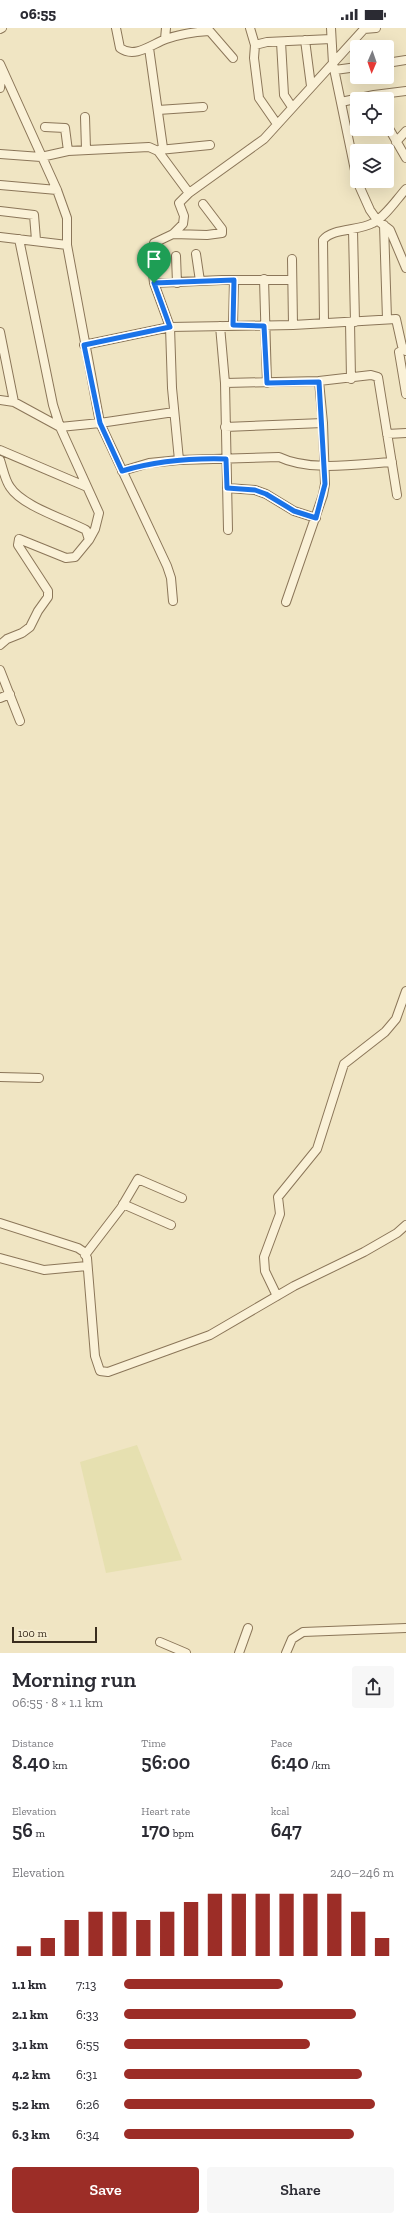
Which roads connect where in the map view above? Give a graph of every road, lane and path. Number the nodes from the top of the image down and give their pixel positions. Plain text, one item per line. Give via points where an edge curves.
1 (116, 28) edge
2 (166, 28) edge
3 (250, 28) edge
4 (331, 28) edge
5 (376, 28) edge
6 (208, 29) edge
7 (365, 29) edge
8 (165, 39) junction
9 (331, 39) junction
10 (305, 40) junction
11 (281, 42) junction
12 (255, 45) junction
13 (149, 48) junction
14 (233, 58) dead end
15 (406, 60) edge
16 (394, 62) edge
17 (1, 66) edge
18 (334, 67) junction
19 (350, 67) edge
20 (311, 86) junction
21 (0, 88) edge
22 (406, 91) edge
23 (394, 93) edge
24 (350, 101) edge
25 (341, 102) junction
26 (203, 107) dead end
27 (292, 107) junction
28 (158, 110) junction
29 (84, 117) dead end
30 (276, 124) junction
31 (45, 127) dead end
32 (406, 130) edge
33 (393, 136) edge
34 (396, 142) junction
35 (210, 145) dead end
36 (350, 146) edge
37 (86, 150) junction
38 (161, 150) junction
39 (68, 151) junction
40 (0, 154) edge
41 (40, 157) junction
42 (406, 158) edge
43 (0, 185) edge
44 (360, 188) edge
45 (406, 189) edge
46 (57, 190) junction
47 (189, 192) junction
48 (203, 204) dead end
49 (0, 211) edge
50 (380, 222) junction
51 (353, 230) junction
52 (173, 234) junction
53 (0, 237) edge
54 (18, 239) junction
55 (36, 240) junction
56 (67, 245) junction
57 (196, 254) dead end
58 (176, 256) dead end
59 (292, 259) dead end
60 (406, 268) edge
61 (264, 279) junction
62 (234, 280) junction
63 (292, 280) junction
64 (200, 282) junction
65 (154, 283) junction
66 (177, 283) junction
67 (387, 319) junction
68 (324, 322) junction
69 (352, 322) junction
70 (233, 325) junction
71 (293, 325) junction
72 (220, 326) junction
73 (264, 326) junction
74 (170, 327) junction
75 (0, 332) edge
76 (84, 345) junction
77 (403, 351) edge
78 (351, 378) junction
79 (319, 382) junction
80 (225, 383) junction
81 (267, 383) junction
82 (406, 394) edge
83 (0, 400) edge
84 (14, 402) junction
85 (174, 412) junction
86 (100, 423) junction
87 (323, 423) junction
88 (60, 426) junction
89 (225, 427) junction
90 (406, 433) edge
91 (388, 434) junction
92 (0, 450) edge
93 (226, 459) junction
94 (179, 460) junction
95 (0, 461) edge
96 (392, 462) junction
97 (324, 466) junction
98 (122, 471) junction
99 (86, 487) junction
100 (227, 488) junction
101 (397, 495) dead end
102 (316, 518) junction
103 (228, 530) dead end
104 (89, 540) junction
105 (173, 601) dead end
106 (286, 602) dead end
107 (0, 645) edge
108 (0, 670) edge
109 (10, 694) junction
110 (0, 698) edge
111 (20, 721) dead end
112 (406, 991) edge
113 (0, 1076) edge
114 (39, 1078) dead end
115 (182, 1198) dead end
116 (123, 1204) junction
117 (0, 1223) edge
118 (171, 1225) dead end
119 (406, 1225) edge
120 (85, 1255) junction
121 (0, 1258) edge
122 (87, 1266) junction
123 (278, 1296) junction
124 (248, 1628) dead end
125 (406, 1628) edge
126 (160, 1642) dead end
127 (186, 1653) edge
128 (240, 1653) edge
129 (286, 1653) edge

1 - 13 street via 118,44 124,51 137,52
2 - 8 street
3 - 12 street
4 - 9 street
5 - 7 street
6 - 8 street
6 - 14 street
7 - 18 street
8 - 13 street
9 - 10 street
9 - 18 street
10 - 11 street
10 - 20 street
11 - 12 street
11 - 27 street via 284,95
12 - 30 street via 259,98
13 - 28 street
15 - 16 street
17 - 21 street
17 - 41 street
18 - 19 street
18 - 20 street
18 - 25 street
20 - 27 street
22 - 23 street
24 - 25 street
25 - 36 street
26 - 28 street
27 - 30 street
28 - 38 street
29 - 37 street
30 - 47 street via 264,139
31 - 39 street via 65,128
32 - 34 street
33 - 34 street
34 - 42 street
35 - 38 street
37 - 38 street via 142,146
37 - 39 street
38 - 47 street
39 - 41 street
40 - 41 street
41 - 46 street
43 - 46 street
44 - 50 street via 370,210
45 - 50 street
46 - 56 street via 67,218
47 - 52 street via 179,203 184,222
48 - 52 street via 222,229 222,233
49 - 55 street via 34,215
50 - 51 street
50 - 60 street via 390,230
50 - 67 street
51 - 68 street via 329,234 322,242
51 - 69 street
52 - 65 street via 156,241 152,246
53 - 54 street
54 - 55 street
54 - 88 street via 53,405
55 - 56 street
56 - 76 street
57 - 64 street
58 - 66 street
59 - 63 street
61 - 62 street
61 - 63 street
61 - 73 street
62 - 64 street
62 - 70 street
63 - 71 street
64 - 66 street
65 - 66 street
65 - 74 street
67 - 69 street
67 - 77 street via 396,319
68 - 69 street
68 - 71 street
69 - 78 street
70 - 72 street
70 - 73 street
71 - 73 street
72 - 74 street
72 - 80 street
73 - 81 street
74 - 76 street
74 - 85 street
75 - 84 street
76 - 86 street
77 - 82 street
78 - 79 street
78 - 91 street via 371,375 378,377
79 - 81 street
79 - 87 street
80 - 81 street
80 - 89 street
83 - 84 street
84 - 88 street
85 - 86 street
85 - 94 street
86 - 88 street
86 - 98 street
87 - 89 street
87 - 97 street
88 - 99 street
89 - 93 street
90 - 91 street
91 - 96 street
92 - 99 street
93 - 94 street
93 - 97 street via 279,457 286,461
93 - 100 street
94 - 98 street via 149,463
95 - 104 street via 9,486 23,500 86,530
96 - 97 street
96 - 101 street
97 - 102 street via 323,495
98 - 105 street via 167,566
99 - 104 street via 99,513
100 - 102 street via 255,490 294,511
100 - 103 street
102 - 106 street
104 - 107 street via 75,557 66,558 18,539 18,545 48,591 48,597 30,626
108 - 109 street
109 - 110 street
109 - 111 street
112 - 123 street via 396,1019 385,1032 344,1064 317,1149 278,1197 280,1214 264,1257 265,1271
113 - 114 street
115 - 116 street via 138,1179
116 - 118 street
116 - 120 street
117 - 120 street via 78,1248
119 - 123 street via 364,1252
120 - 122 street
121 - 122 street via 44,1270
122 - 123 street via 95,1356 100,1371 108,1372 210,1335
124 - 128 street
125 - 129 street via 304,1632 292,1639
126 - 127 street

